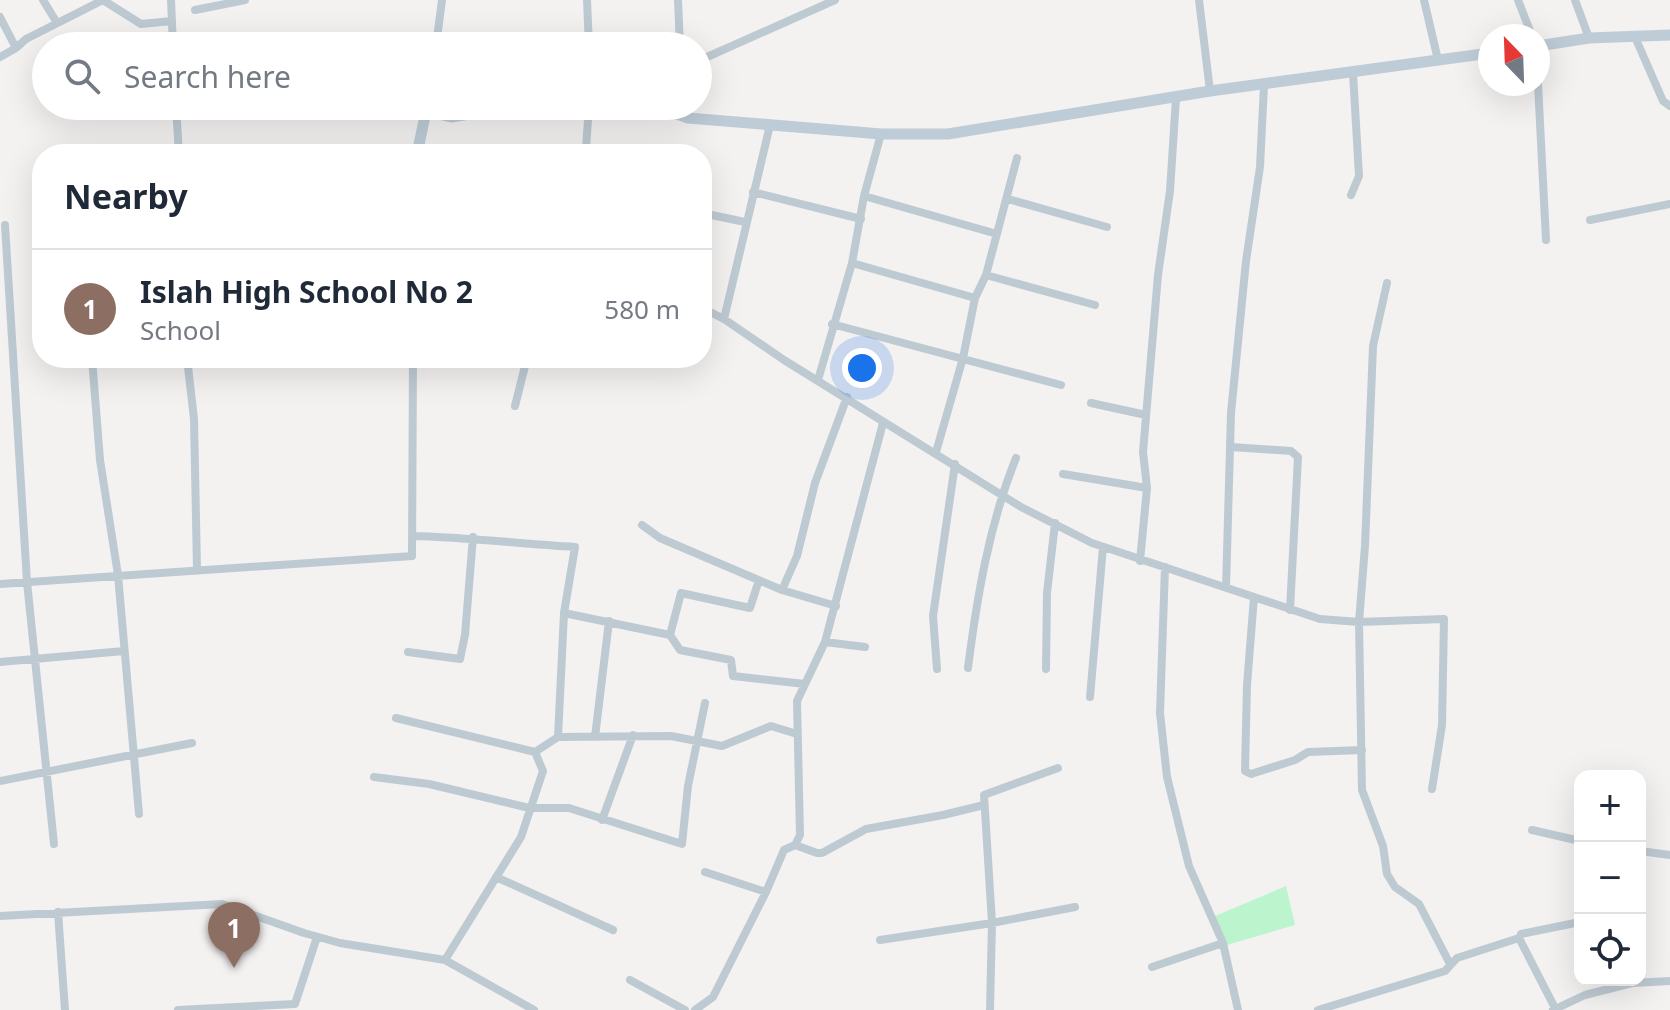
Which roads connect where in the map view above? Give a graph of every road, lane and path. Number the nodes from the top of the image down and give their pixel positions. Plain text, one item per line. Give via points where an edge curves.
1 (43, 0) edge
2 (171, 0) edge
3 (245, 0) edge
4 (442, 0) edge
5 (587, 0) edge
6 (678, 0) edge
7 (835, 0) edge
8 (1199, 0) edge
9 (1424, 0) edge
10 (1518, 0) edge
11 (1575, 0) edge
12 (195, 10) dead end
13 (0, 17) edge
14 (172, 21) junction
15 (57, 23) junction
16 (1527, 24) edge
17 (40, 32) edge
18 (172, 32) edge
19 (438, 32) edge
20 (588, 32) edge
21 (679, 32) edge
22 (1670, 35) edge
23 (32, 36) edge
24 (1635, 37) junction
25 (1589, 38) junction
26 (1550, 44) edge
27 (16, 48) junction
28 (712, 55) edge
29 (1478, 55) edge
30 (0, 57) edge
31 (1438, 60) junction
32 (1353, 73) junction
33 (1264, 85) junction
34 (1210, 91) junction
35 (1539, 96) edge
36 (1176, 98) junction
37 (1670, 106) edge
38 (177, 120) edge
39 (424, 120) edge
40 (588, 120) edge
41 (711, 120) edge
42 (770, 125) junction
43 (881, 134) junction
44 (178, 144) edge
45 (419, 144) edge
46 (586, 144) edge
47 (1017, 158) dead end
48 (753, 192) junction
49 (1351, 195) dead end
50 (864, 196) junction
51 (1008, 199) junction
52 (1670, 204) edge
53 (712, 215) edge
54 (861, 219) junction
55 (1590, 220) dead end
56 (745, 222) junction
57 (2, 227) edge
58 (1107, 227) dead end
59 (997, 234) junction
60 (1546, 240) dead end
61 (852, 263) junction
62 (986, 275) junction
63 (1387, 283) dead end
64 (975, 298) junction
65 (1095, 305) dead end
66 (712, 313) edge
67 (724, 319) junction
68 (832, 324) junction
69 (963, 358) junction
70 (93, 368) edge
71 (188, 368) edge
72 (413, 368) edge
73 (524, 368) edge
74 (818, 380) junction
75 (1061, 385) dead end
76 (847, 397) junction
77 (1091, 403) dead end
78 (515, 406) dead end
79 (1146, 415) junction
80 (883, 423) junction
81 (1231, 447) junction
82 (936, 452) junction
83 (1016, 458) dead end
84 (955, 464) junction
85 (1063, 474) dead end
86 (1147, 488) junction
87 (1002, 494) junction
88 (1055, 523) junction
89 (642, 525) dead end
90 (412, 536) junction
91 (473, 537) junction
92 (1103, 547) junction
93 (1140, 561) junction
94 (1165, 567) junction
95 (197, 569) junction
96 (118, 575) junction
97 (759, 580) junction
98 (27, 582) junction
99 (0, 584) edge
100 (1226, 588) junction
101 (782, 590) junction
102 (1254, 597) junction
103 (836, 606) junction
104 (1290, 610) junction
105 (564, 613) junction
106 (609, 621) junction
107 (1359, 622) junction
108 (670, 635) junction
109 (825, 642) junction
110 (865, 647) dead end
111 (124, 651) junction
112 (408, 652) dead end
113 (35, 658) junction
114 (0, 662) edge
115 (968, 668) dead end
116 (937, 669) dead end
117 (1046, 669) dead end
118 (805, 684) junction
119 (1090, 697) dead end
120 (705, 703) dead end
121 (396, 718) dead end
122 (797, 734) junction
123 (633, 735) junction
124 (558, 737) junction
125 (595, 737) junction
126 (697, 741) junction
127 (192, 743) dead end
128 (1362, 750) junction
129 (535, 752) junction
130 (133, 756) junction
131 (1058, 768) dead end
132 (46, 773) junction
133 (374, 777) dead end
134 (0, 781) edge
135 (1432, 789) dead end
136 (984, 805) junction
137 (529, 808) junction
138 (139, 814) dead end
139 (602, 820) junction
140 (1532, 830) dead end
141 (1574, 840) edge
142 (54, 844) dead end
143 (795, 845) junction
144 (1646, 852) edge
145 (1670, 855) edge
146 (705, 872) dead end
147 (496, 877) junction
148 (766, 892) junction
149 (1075, 907) dead end
150 (58, 912) junction
151 (0, 916) edge
152 (992, 923) junction
153 (1574, 923) edge
154 (613, 930) dead end
155 (317, 937) junction
156 (1519, 938) junction
157 (880, 940) dead end
158 (1223, 943) junction
159 (445, 960) junction
160 (1450, 964) junction
161 (1152, 967) dead end
162 (630, 980) dead end
163 (1646, 981) edge
164 (1670, 981) edge
165 (1615, 986) edge
166 (1334, 1008) edge
167 (65, 1010) edge
168 (178, 1010) edge
169 (534, 1010) edge
170 (685, 1010) edge
171 (695, 1010) edge
172 (990, 1010) edge
173 (1238, 1010) edge
174 (1318, 1010) edge
175 (1555, 1010) edge

1 - 15 street
2 - 14 street
3 - 12 street
4 - 19 street
5 - 20 street
6 - 21 street
7 - 28 street
8 - 34 street
9 - 31 street
10 - 16 street
11 - 25 street
13 - 27 street
14 - 15 street via 141,24 103,0
14 - 18 street
15 - 17 street
22 - 24 street
23 - 27 street
24 - 25 street
24 - 37 street
25 - 26 street
27 - 30 street
29 - 31 street
31 - 32 street
32 - 33 street
32 - 49 street via 1359,176
33 - 34 street
33 - 81 street
34 - 36 street
35 - 60 street
36 - 43 street via 948,134
36 - 79 street
38 - 44 street
39 - 45 street
40 - 46 street
41 - 42 street
42 - 43 street
42 - 48 street
43 - 50 street
47 - 51 street
48 - 54 street
48 - 56 street
50 - 54 street
50 - 59 street
51 - 58 street
51 - 59 street
52 - 55 street
53 - 56 street
54 - 61 street
56 - 67 street
57 - 98 street
59 - 62 street
61 - 64 street
61 - 68 street
62 - 64 street
62 - 65 street
63 - 107 street via 1373,346
64 - 69 street
66 - 67 street
67 - 74 street
68 - 69 street
68 - 74 street
69 - 75 street
69 - 82 street
70 - 96 street
71 - 95 street
72 - 90 street
73 - 78 street
74 - 76 street
76 - 80 street
76 - 101 street
77 - 79 street
79 - 86 street
80 - 82 street
80 - 103 street
81 - 100 street
81 - 104 street via 1291,451 1298,457
82 - 84 street
83 - 87 street
84 - 87 street
84 - 116 street via 933,616
85 - 86 street
86 - 93 street
87 - 88 street
87 - 115 street via 975,610
88 - 92 street
88 - 117 street
89 - 97 street via 660,538
90 - 91 street
90 - 95 street via 412,556
91 - 105 street via 575,547
91 - 112 street via 460,659
92 - 93 street
92 - 119 street
93 - 94 street
94 - 100 street
94 - 158 street via 1160,713 1167,777 1189,866
95 - 96 street
96 - 98 street
96 - 111 street
97 - 101 street
97 - 108 street via 750,608 681,593
98 - 99 street
98 - 113 street
100 - 102 street
101 - 103 street
102 - 104 street
102 - 128 street via 1245,771 1251,774 1308,752
103 - 109 street
104 - 107 street
105 - 106 street
105 - 124 street
106 - 108 street
106 - 125 street
107 - 128 street
107 - 135 street via 1444,619 1442,725
108 - 118 street via 680,650 731,660 733,676
109 - 110 street
109 - 118 street
111 - 113 street
111 - 130 street
113 - 114 street
113 - 132 street
118 - 122 street via 797,701
120 - 126 street
121 - 129 street
122 - 126 street via 771,726 722,746
122 - 143 street via 800,835
123 - 125 street
123 - 126 street
123 - 139 street
124 - 125 street
124 - 129 street
126 - 139 street via 682,844
127 - 130 street
128 - 160 street via 1362,790 1383,846 1387,874 1395,887 1419,904
129 - 137 street via 543,771
130 - 132 street
130 - 138 street
131 - 136 street via 985,793
132 - 134 street
132 - 142 street
133 - 137 street
136 - 143 street via 866,829 822,853
136 - 152 street
137 - 139 street via 569,808
137 - 147 street via 521,837
140 - 141 street
143 - 148 street via 784,850
144 - 145 street
146 - 148 street
147 - 154 street
147 - 159 street
148 - 171 street via 713,997
149 - 152 street
150 - 151 street
150 - 155 street via 222,904
150 - 167 street
152 - 157 street
152 - 172 street
153 - 156 street
155 - 159 street
155 - 168 street via 295,1004
156 - 160 street
156 - 175 street
158 - 161 street
158 - 173 street
159 - 169 street
160 - 166 street via 1445,971
162 - 170 street
163 - 164 street
165 - 175 street
166 - 174 street

